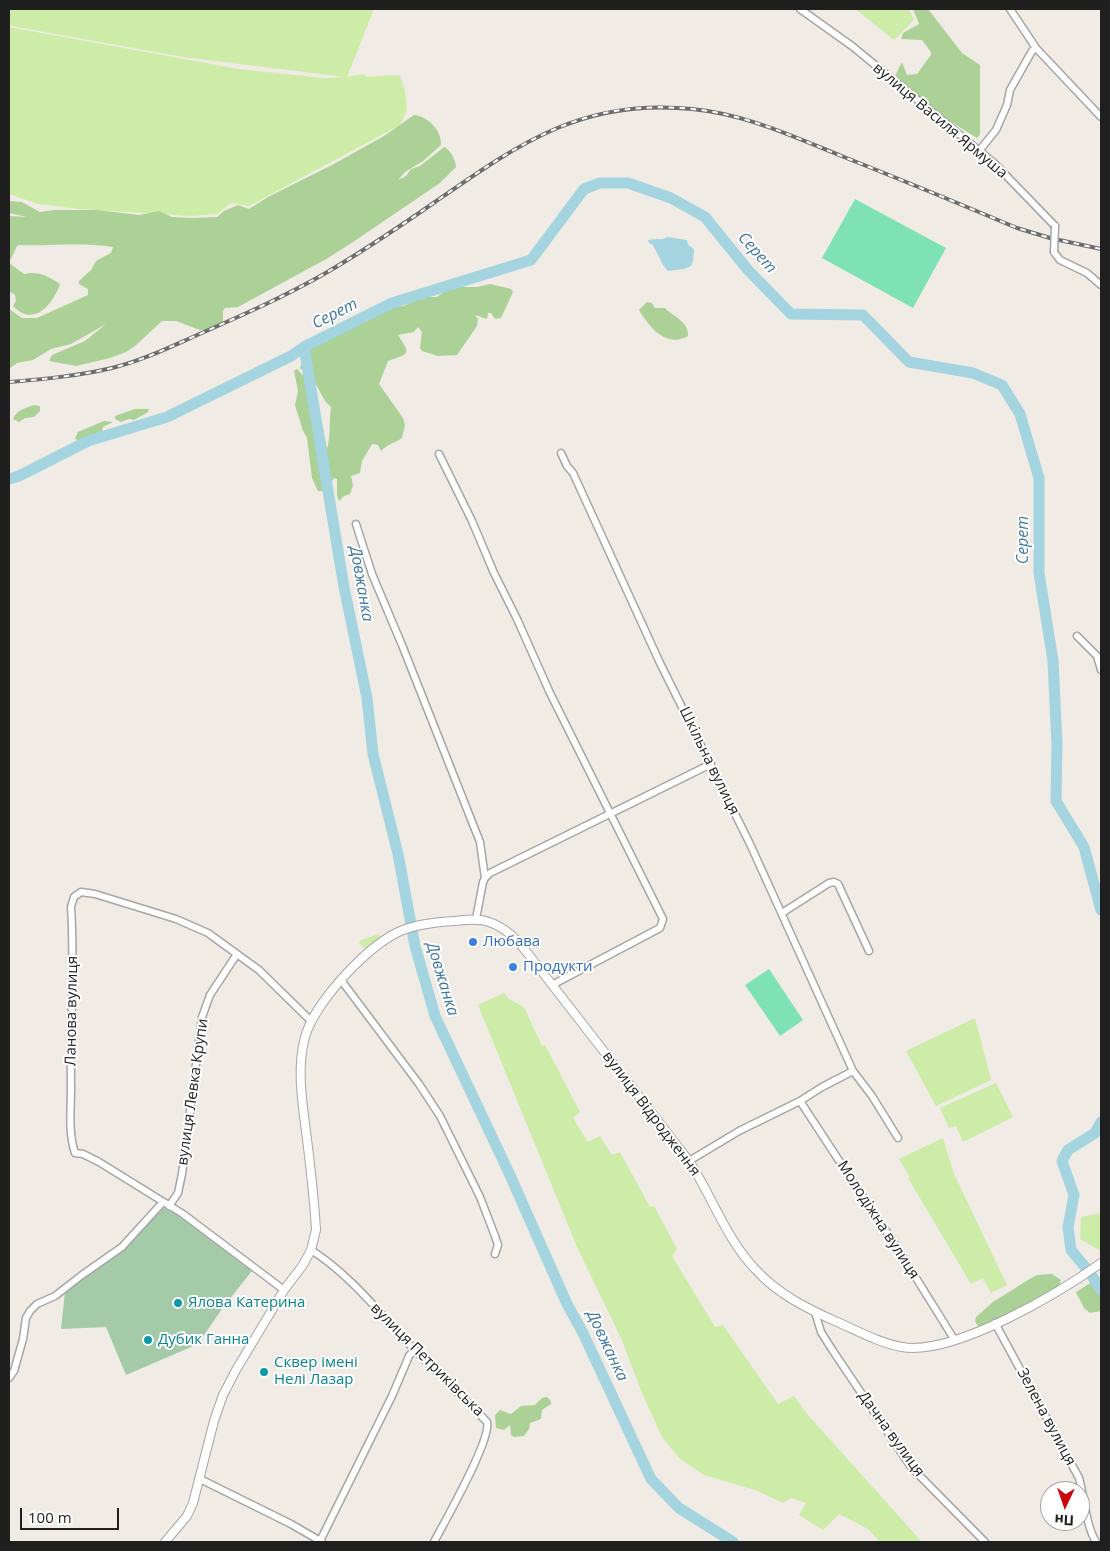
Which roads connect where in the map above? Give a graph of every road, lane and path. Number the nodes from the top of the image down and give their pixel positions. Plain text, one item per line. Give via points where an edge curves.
1 (800, 9) edge
2 (1010, 9) edge
3 (1036, 48) junction
4 (1101, 117) edge
5 (979, 151) junction
6 (1101, 284) edge
7 (561, 453) dead end
8 (439, 454) dead end
9 (356, 524) dead end
10 (1077, 636) dead end
11 (1101, 670) edge
12 (711, 764) junction
13 (611, 814) junction
14 (485, 878) junction
15 (782, 913) junction
16 (476, 919) junction
17 (869, 951) dead end
18 (237, 954) junction
19 (341, 980) junction
20 (552, 985) junction
21 (311, 1021) junction
22 (853, 1071) junction
23 (800, 1101) junction
24 (898, 1138) dead end
25 (689, 1161) junction
26 (162, 1202) junction
27 (169, 1206) junction
28 (311, 1250) junction
29 (495, 1254) dead end
30 (1101, 1263) edge
31 (284, 1290) junction
32 (815, 1312) junction
33 (995, 1323) junction
34 (954, 1339) junction
35 (414, 1350) junction
36 (9, 1378) edge
37 (200, 1479) junction
38 (321, 1541) edge
39 (165, 1542) edge
40 (434, 1542) edge
41 (985, 1542) edge
42 (1096, 1542) edge

1 - 5 street, вулиця Василя Ярмуша
2 - 3 street
3 - 4 street
3 - 5 street via 1010,90 996,130
5 - 6 street, вулиця Василя Ярмуша, bridge via 1055,226 1054,252 1060,260
7 - 12 street, Шкільна вулиця
8 - 13 street via 550,693
9 - 14 street via 372,574 480,842
10 - 11 street via 1097,656
12 - 13 street
12 - 15 street, Шкільна вулиця
13 - 14 street
13 - 20 street via 661,913 662,924 644,937
14 - 16 street
15 - 17 street via 834,882 838,884
15 - 22 street, Шкільна вулиця
16 - 19 street, вулиця Відродження via 403,930 384,939
16 - 20 street, вулиця Відродження via 500,926 513,936
18 - 21 street, Ланова вулиця via 259,970
18 - 26 street, Ланова вулиця via 208,933 176,919 95,894 81,892 71,907 71,1139 75,1153 99,1162
18 - 27 street, вулиця Левка Крупи via 210,995 202,1018 182,1174 178,1193
19 - 21 street, вулиця Відродження
19 - 29 street via 440,1116 480,1197 498,1245
20 - 25 street, вулиця Відродження
21 - 28 street, вулиця Відродження via 305,1039 302,1076 316,1230
22 - 23 street
22 - 24 street, Шкільна вулиця
23 - 25 street via 738,1131
23 - 34 street, Молодіжна вулиця
25 - 32 street, вулиця Відродження via 741,1252 756,1270 773,1286
26 - 27 street, Ланова вулиця
26 - 36 street via 122,1246 30,1311 14,1371
27 - 31 street, Ланова вулиця
28 - 31 street
28 - 35 street, вулиця Петриківська via 346,1279
30 - 33 street, вулиця Відродження via 1068,1286
31 - 37 street via 223,1395
32 - 34 street, вулиця Відродження via 902,1347 919,1348
32 - 41 street, Дачна вулиця via 833,1351 911,1467
33 - 34 street, вулиця Відродження
33 - 42 street, Зелена вулиця via 1079,1478 1087,1518
35 - 38 street
35 - 40 street, вулиця Петриківська via 489,1426
37 - 38 street
37 - 39 street via 187,1516

